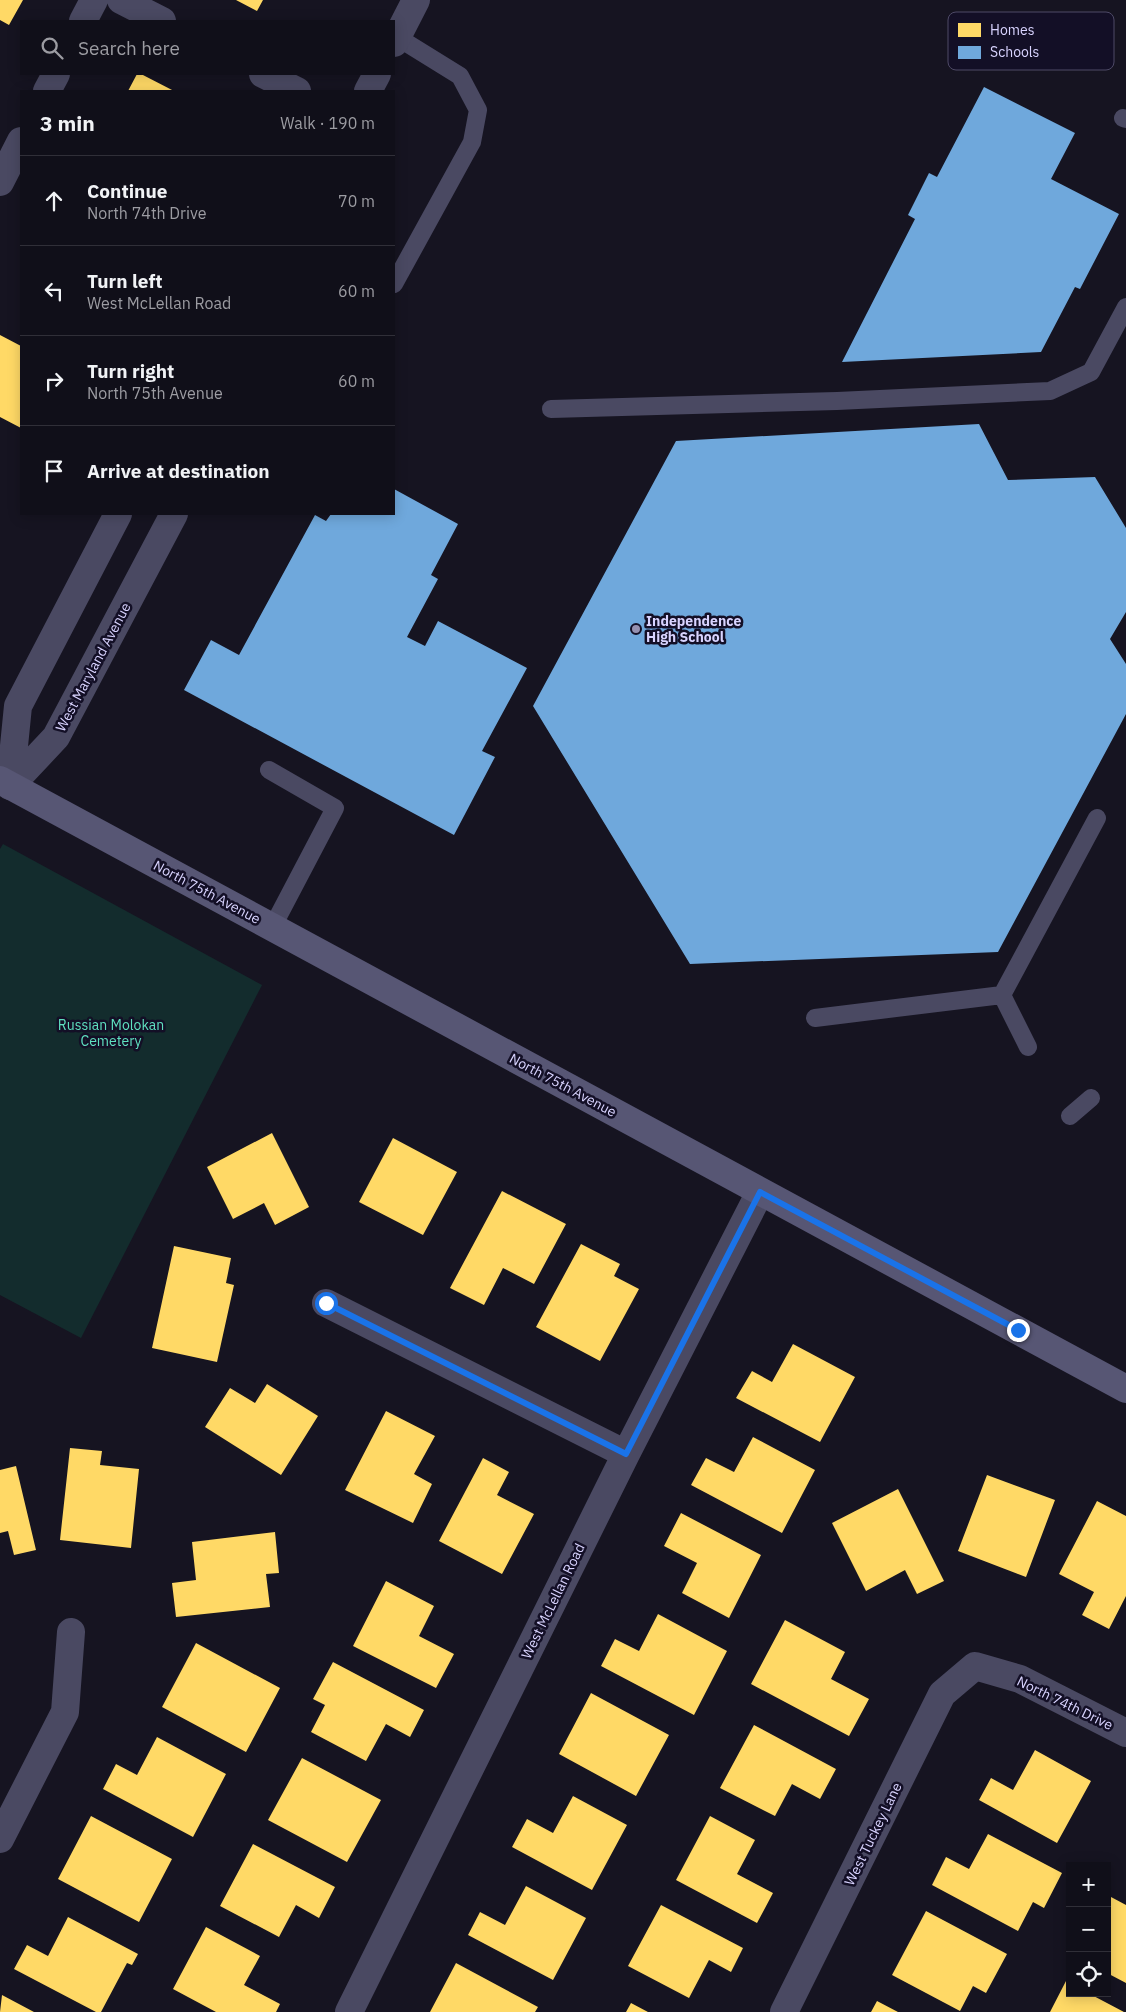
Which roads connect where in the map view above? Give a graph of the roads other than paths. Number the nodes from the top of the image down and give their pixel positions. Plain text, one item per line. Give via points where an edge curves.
1 (94, 0) edge
2 (121, 0) edge
3 (416, 0) edge
4 (84, 20) edge
5 (160, 20) edge
6 (395, 40) edge
7 (55, 75) edge
8 (265, 75) edge
9 (377, 75) edge
10 (48, 90) edge
11 (295, 90) edge
12 (369, 90) edge
13 (20, 143) edge
14 (0, 182) edge
15 (395, 282) edge
16 (1126, 307) edge
17 (551, 409) dead end
18 (117, 515) edge
19 (173, 515) edge
20 (269, 770) dead end
21 (5, 783) edge
22 (1097, 818) dead end
23 (272, 928) junction
24 (1002, 995) junction
25 (815, 1018) dead end
26 (1028, 1047) dead end
27 (1091, 1098) dead end
28 (1070, 1116) dead end
29 (760, 1192) junction
30 (326, 1303) dead end
31 (1126, 1389) edge
32 (626, 1454) junction
33 (71, 1632) dead end
34 (975, 1666) joint
35 (1126, 1733) edge
36 (0, 1839) edge
37 (349, 2012) edge
38 (784, 2012) edge

1 - 4 street
2 - 5 street
3 - 6 street
6 - 15 lane via 460,76 478,110 472,142
7 - 10 street
8 - 11 street
9 - 12 street
13 - 14 street
16 - 17 lane via 1091,372 1050,391
18 - 21 street via 18,706
19 - 21 street, West Maryland Avenue via 56,737
20 - 23 lane via 335,808
21 - 23 main road, North 75th Avenue
22 - 24 lane
23 - 29 main road, North 75th Avenue
24 - 25 lane
24 - 26 lane
27 - 28 lane
29 - 31 main road, North 75th Avenue
29 - 32 street, West McLellan Road
30 - 32 street
32 - 37 street, West McLellan Road
33 - 36 street via 65,1712
34 - 35 street, North 74th Drive via 1020,1679
34 - 38 street, West Tuckey Lane via 942,1694

